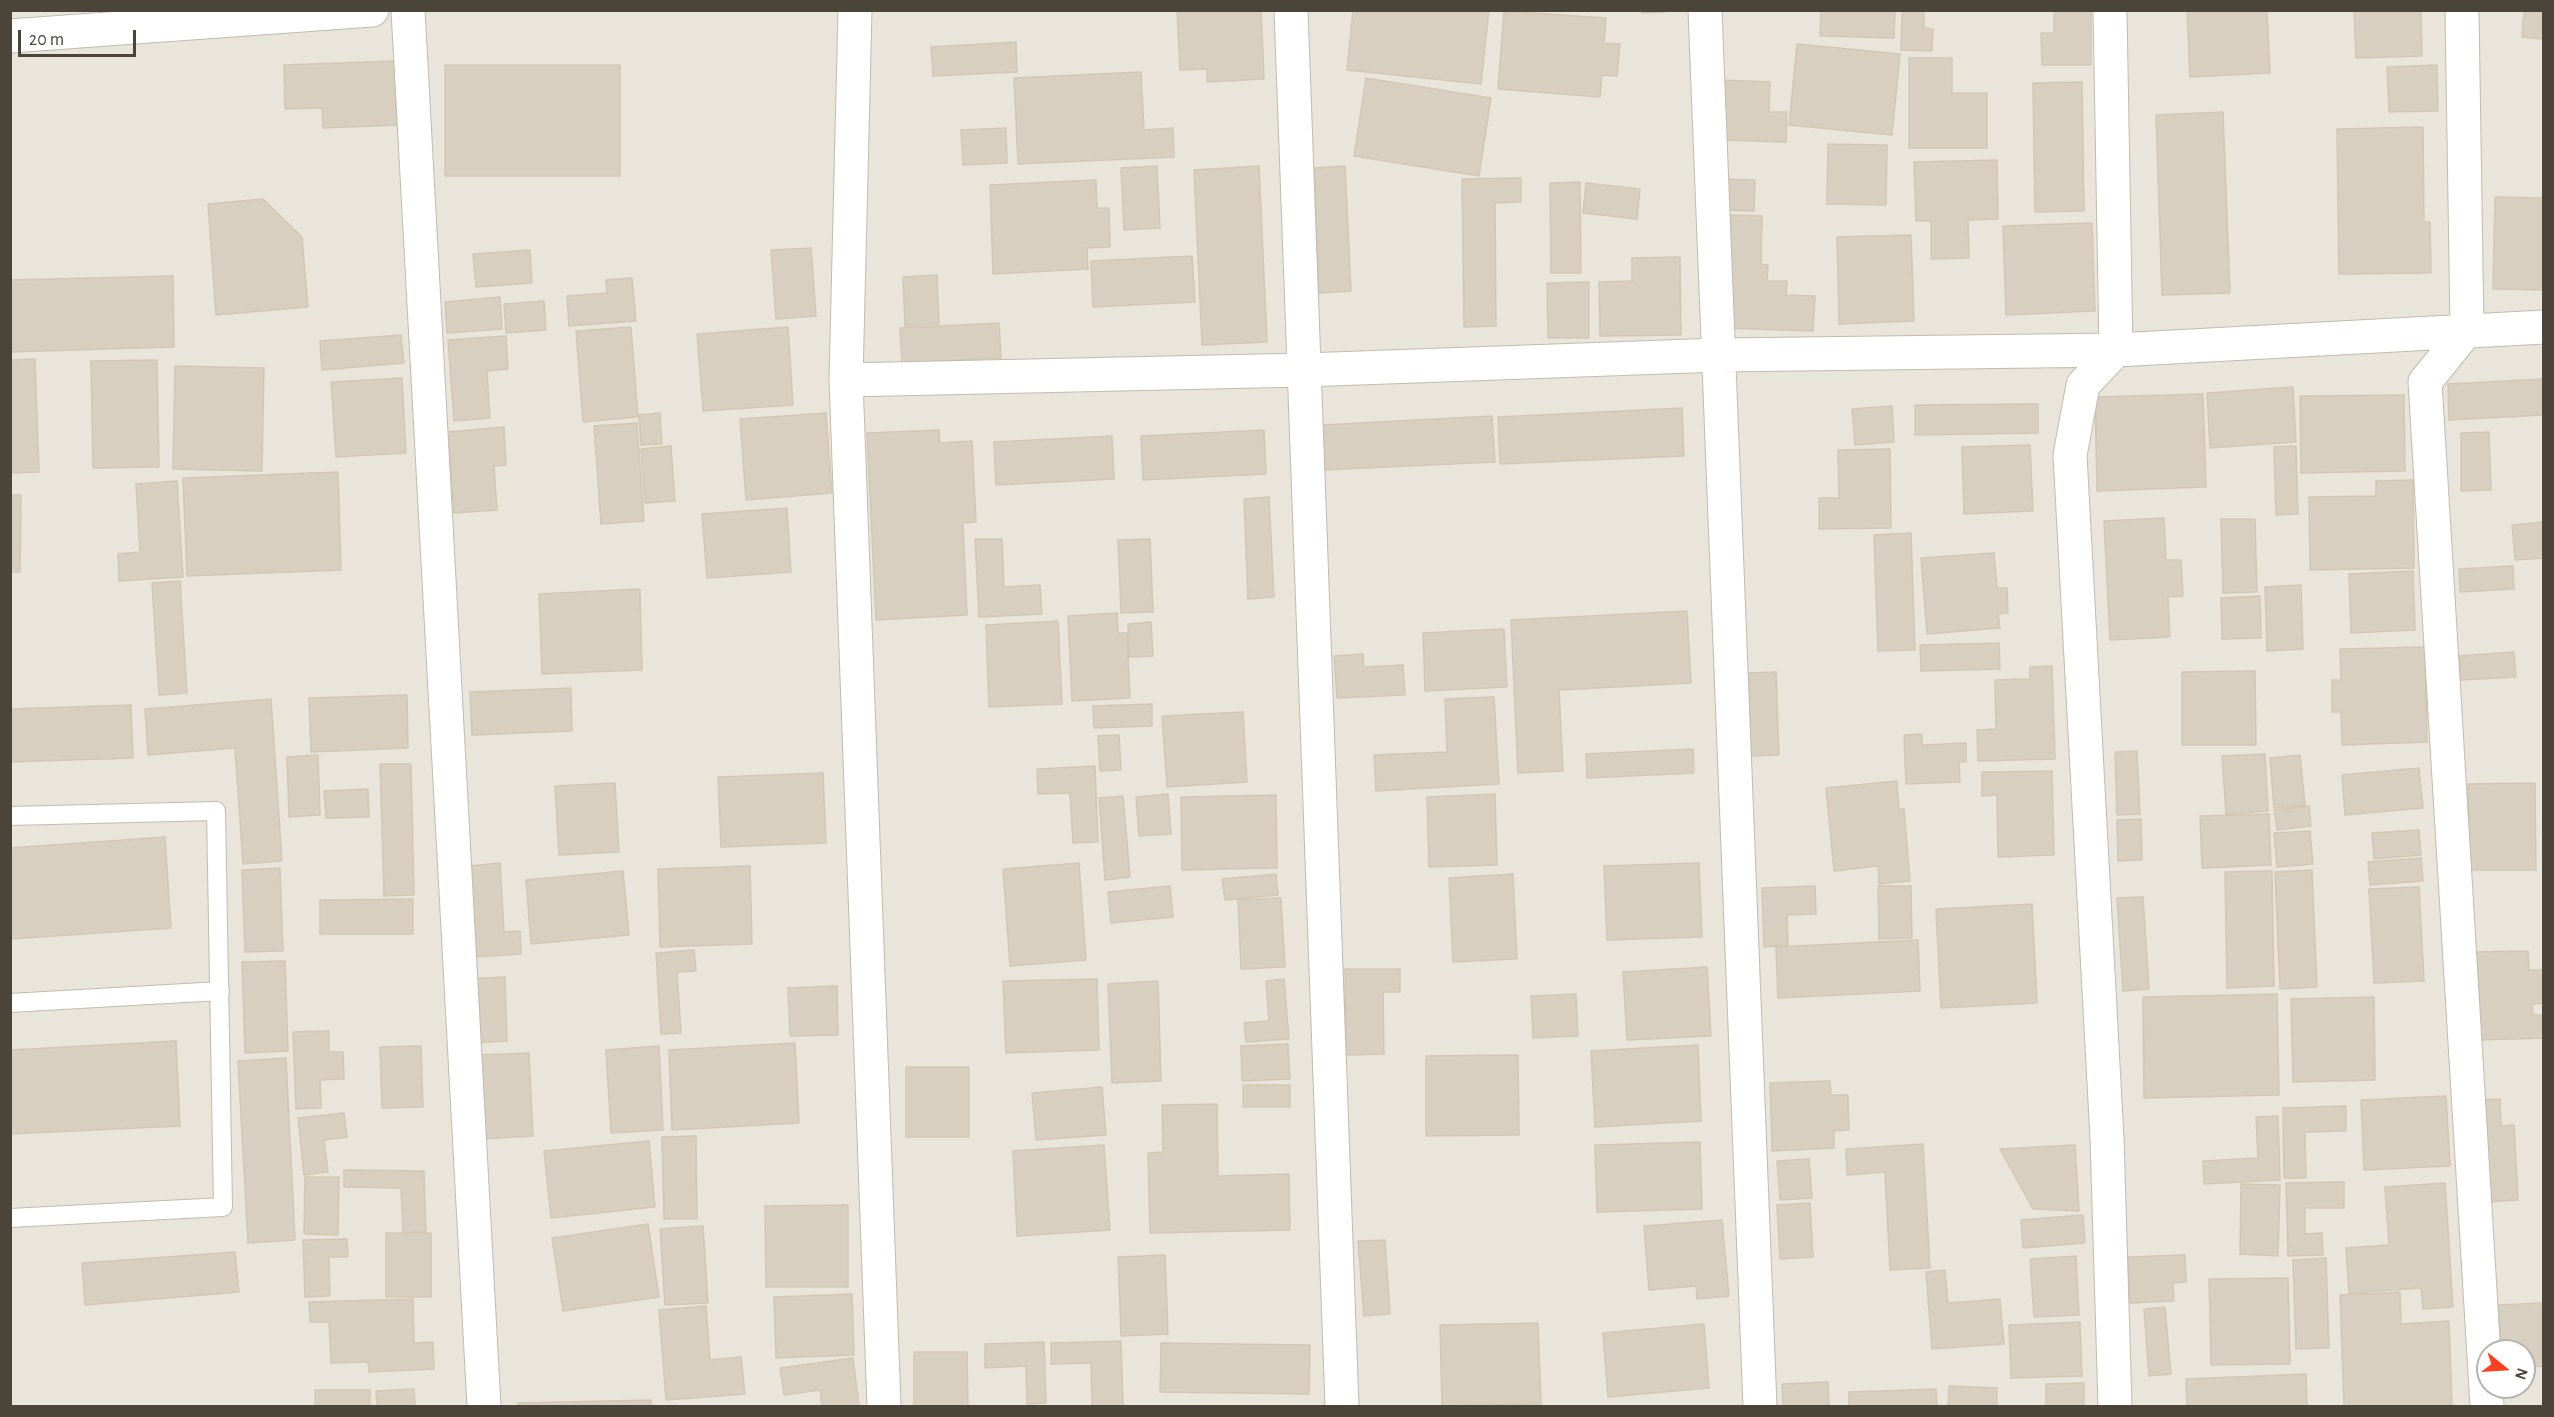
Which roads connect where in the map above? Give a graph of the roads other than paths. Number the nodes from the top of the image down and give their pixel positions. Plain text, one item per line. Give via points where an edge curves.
1 (372, 10) edge
2 (408, 10) edge
3 (855, 10) edge
4 (1291, 10) edge
5 (1705, 10) edge
6 (2109, 10) edge
7 (2462, 10) edge
8 (10, 36) edge
9 (2544, 327) edge
10 (2467, 330) junction
11 (2116, 350) junction
12 (1720, 355) junction
13 (1304, 370) junction
14 (846, 381) junction
15 (10, 816) edge
16 (220, 991) junction
17 (10, 1003) edge
18 (10, 1218) edge
19 (484, 1407) edge
20 (884, 1407) edge
21 (1342, 1407) edge
22 (1760, 1407) edge
23 (2115, 1407) edge
24 (2487, 1407) edge

1 - 8 street
2 - 19 street
3 - 14 street
4 - 13 street
5 - 12 street
6 - 11 street
7 - 10 street
9 - 10 street
10 - 11 street
10 - 24 street via 2425,382
11 - 12 street
11 - 23 street via 2083,385 2070,455 2107,1138
12 - 13 street
12 - 22 street
13 - 14 street
13 - 21 street
14 - 20 street
15 - 16 lane via 216,811
16 - 17 lane
16 - 18 lane via 223,1207

